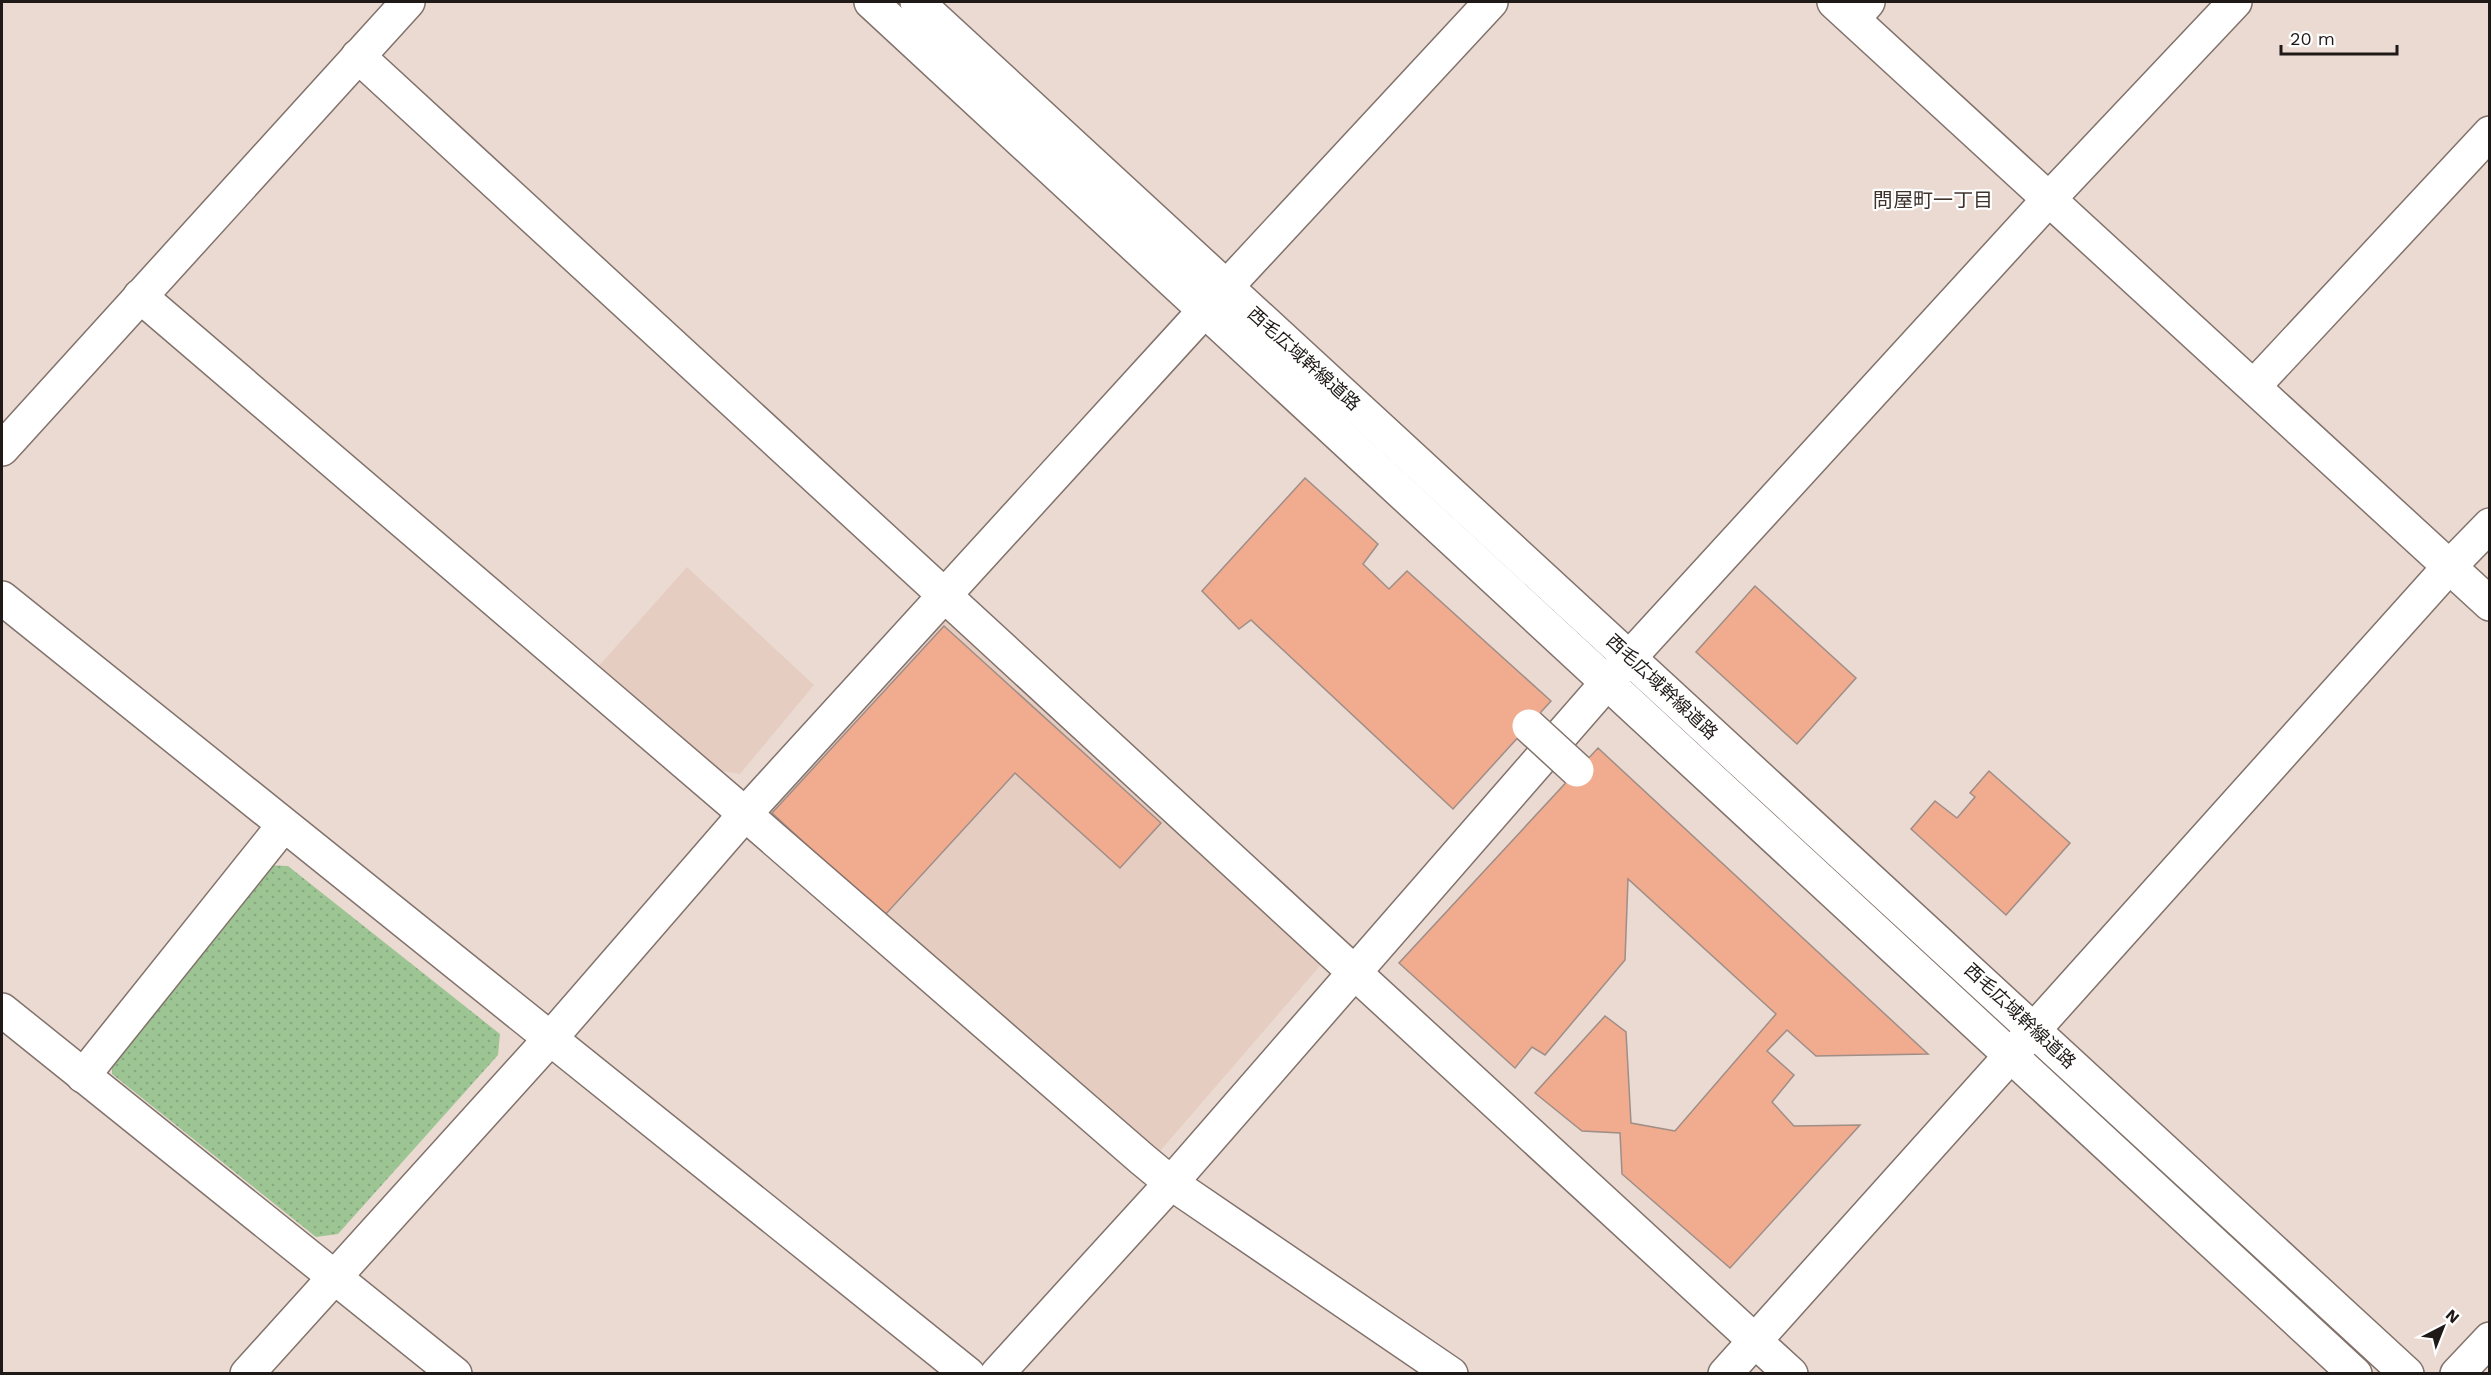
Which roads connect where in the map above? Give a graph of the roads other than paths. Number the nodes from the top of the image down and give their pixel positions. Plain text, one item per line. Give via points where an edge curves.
1 (408, 2) edge
2 (871, 2) edge
3 (916, 2) edge
4 (1491, 2) edge
5 (2235, 2) edge
6 (1852, 7) edge
7 (358, 56) junction
8 (2490, 133) edge
9 (2049, 199) junction
10 (140, 296) junction
11 (1216, 299) junction
12 (2254, 386) junction
13 (2, 449) edge
14 (2490, 525) edge
15 (2449, 567) junction
16 (945, 596) junction
17 (2, 598) edge
18 (2490, 604) edge
19 (1630, 657) junction
20 (1607, 684) junction
21 (1528, 726) dead end
22 (1577, 770) dead end
23 (745, 814) junction
24 (283, 826) junction
25 (1354, 970) junction
26 (2, 1010) edge
27 (2034, 1030) junction
28 (549, 1040) junction
29 (2011, 1057) junction
30 (83, 1076) junction
31 (1171, 1182) junction
32 (334, 1277) junction
33 (2490, 1339) edge
34 (1756, 1341) junction
35 (247, 1374) edge
36 (455, 1374) edge
37 (968, 1374) edge
38 (997, 1374) edge
39 (1451, 1374) edge
40 (1725, 1374) edge
41 (1791, 1374) edge
42 (2355, 1374) edge
43 (2407, 1374) edge
44 (2457, 1374) edge

1 - 7 street
2 - 11 street, 西毛広域幹線道路
3 - 11 street, 西毛広域幹線道路
4 - 11 street
5 - 9 street
6 - 9 street
7 - 10 street
7 - 16 street
8 - 12 street
9 - 12 street
9 - 19 street
10 - 13 street
10 - 23 street
11 - 16 street
11 - 19 street, 西毛広域幹線道路
11 - 20 street, 西毛広域幹線道路
12 - 15 street
14 - 15 street
15 - 18 street
15 - 27 street
16 - 23 street
16 - 25 street
17 - 24 street
19 - 20 street
19 - 27 street, 西毛広域幹線道路
20 - 25 street
20 - 29 street, 西毛広域幹線道路
21 - 22 street, bridge
23 - 28 street
23 - 31 street
24 - 28 street
24 - 30 street
25 - 31 street
25 - 34 street
26 - 30 street
27 - 29 street
27 - 43 street, 西毛広域幹線道路
28 - 32 street
28 - 37 street
29 - 34 street
29 - 42 street, 西毛広域幹線道路
30 - 32 street
31 - 38 street
31 - 39 street
32 - 35 street
32 - 36 street
33 - 44 street
34 - 40 street
34 - 41 street

